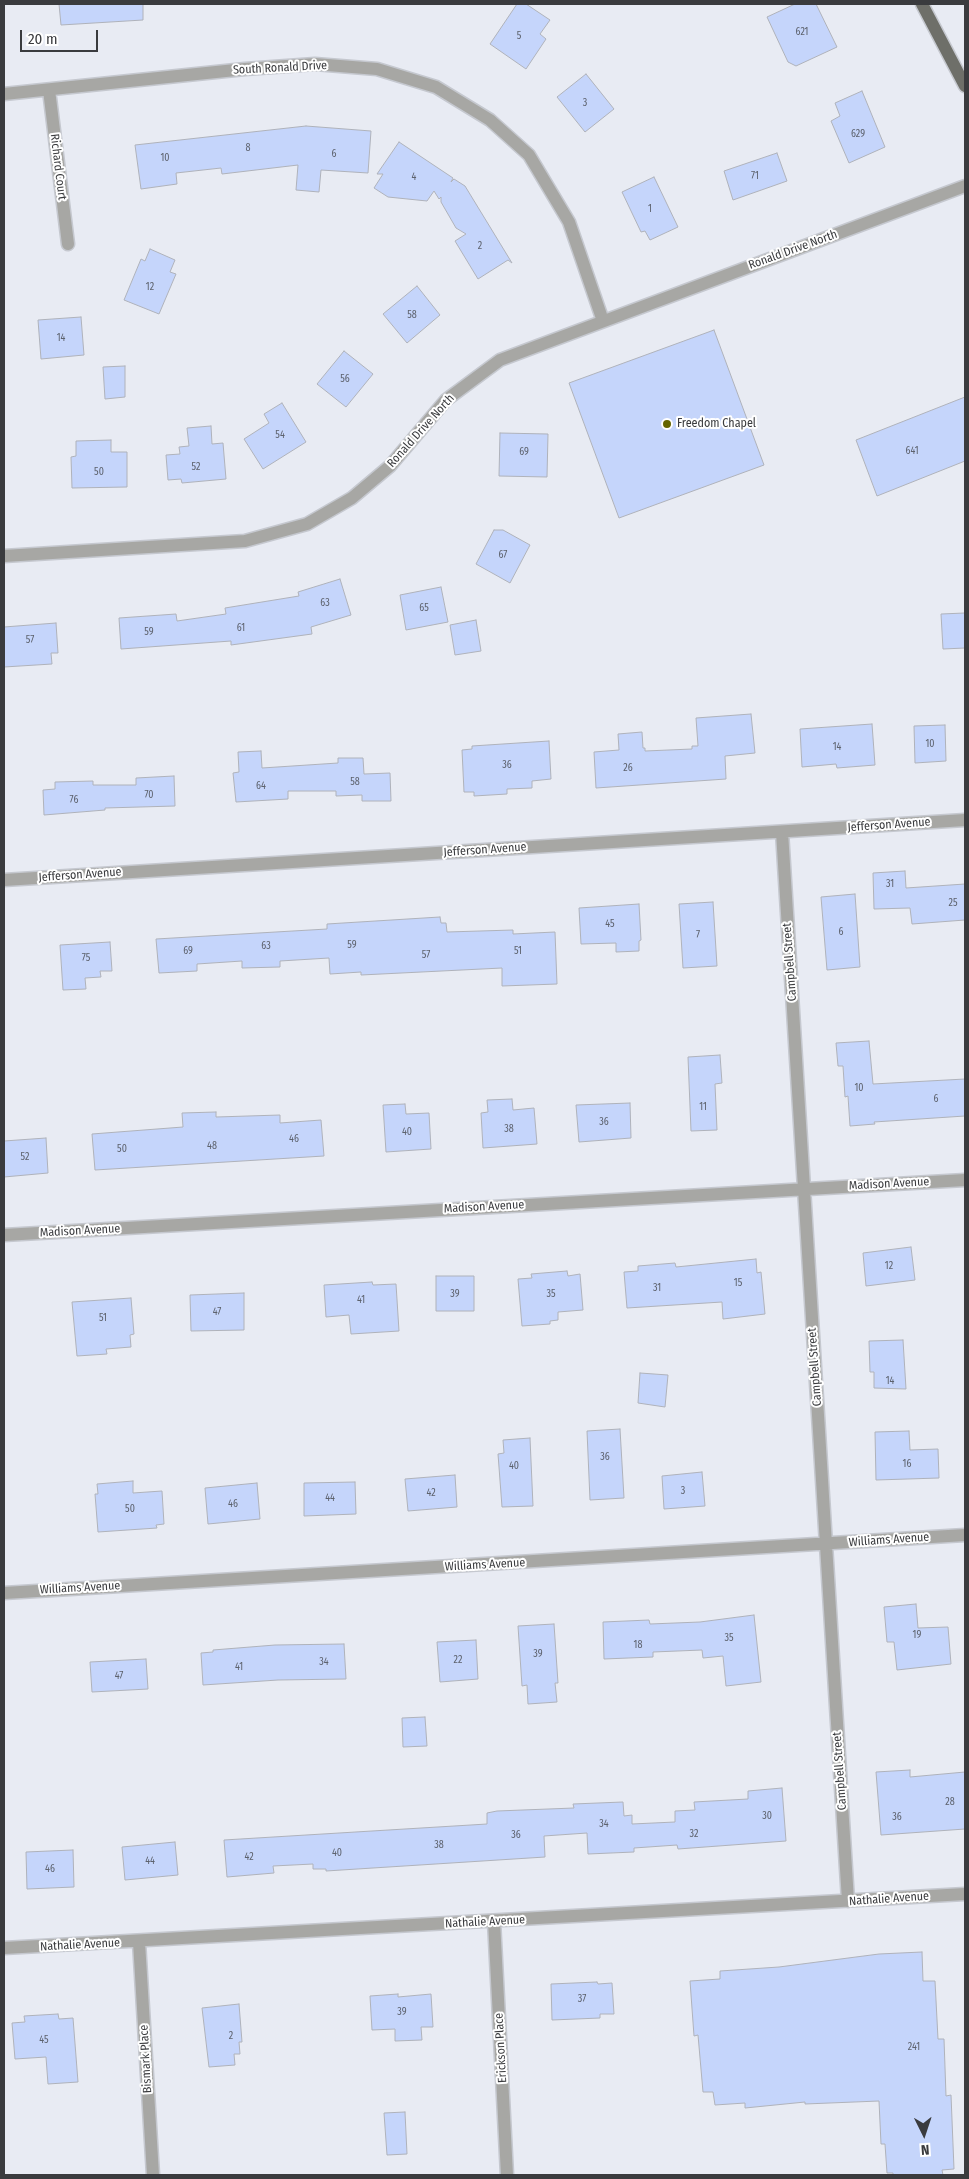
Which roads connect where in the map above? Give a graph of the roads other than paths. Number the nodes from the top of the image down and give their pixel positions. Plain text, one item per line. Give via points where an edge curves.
1 (922, 4) edge
2 (965, 86) edge
3 (49, 90) junction
4 (4, 94) edge
5 (965, 186) edge
6 (68, 244) dead end
7 (603, 321) junction
8 (4, 556) edge
9 (965, 820) edge
10 (782, 832) junction
11 (4, 880) edge
12 (965, 1180) edge
13 (804, 1189) junction
14 (4, 1235) edge
15 (965, 1535) edge
16 (826, 1544) junction
17 (4, 1593) edge
18 (965, 1894) edge
19 (848, 1901) junction
20 (494, 1921) junction
21 (139, 1942) junction
22 (4, 1948) edge
23 (152, 2175) edge
24 (507, 2175) edge

1 - 2 main road
3 - 4 street, South Ronald Drive
3 - 6 street, Richard Court
3 - 7 street, South Ronald Drive via 315,64 377,69 436,87 490,120 530,156 569,222
5 - 7 street, Ronald Drive North
7 - 8 street, Ronald Drive North via 500,360 446,400 390,466 352,498 307,524 245,541
9 - 10 street, Jefferson Avenue
10 - 11 street, Jefferson Avenue
10 - 13 street, Campbell Street
12 - 13 street, Madison Avenue
13 - 14 street, Madison Avenue
13 - 16 street, Campbell Street
15 - 16 street, Williams Avenue
16 - 17 street, Williams Avenue
16 - 19 street, Campbell Street
18 - 19 street, Nathalie Avenue
19 - 20 street, Nathalie Avenue
20 - 21 street, Nathalie Avenue
20 - 24 street, Erickson Place
21 - 22 street, Nathalie Avenue
21 - 23 street, Bismark Place

